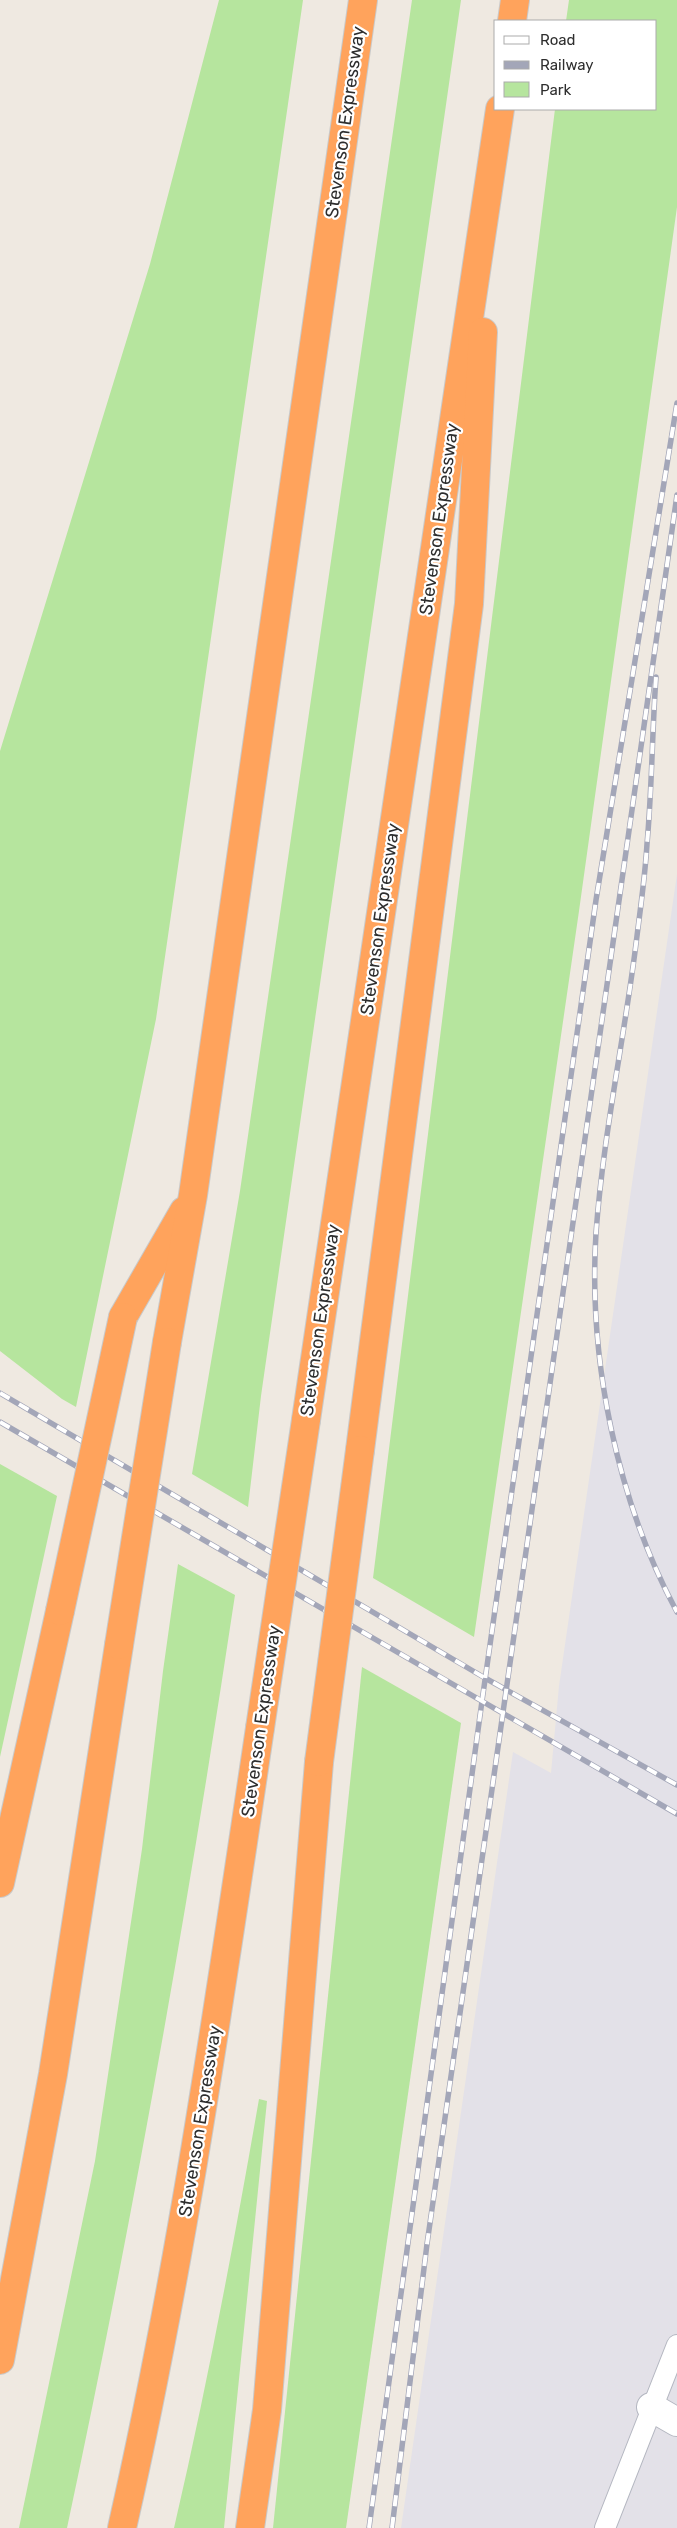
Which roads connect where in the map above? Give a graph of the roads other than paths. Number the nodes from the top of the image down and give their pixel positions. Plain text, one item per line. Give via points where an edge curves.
1 (363, 0) edge
2 (515, 0) edge
3 (512, 20) edge
4 (500, 110) edge
5 (492, 166) junction
6 (193, 1195) junction
7 (0, 1883) edge
8 (677, 2345) edge
9 (0, 2360) edge
10 (652, 2408) junction
11 (677, 2422) edge
12 (122, 2528) edge
13 (250, 2528) edge
14 (605, 2528) edge

1 - 6 highway, Stevenson Expressway
2 - 3 highway
4 - 5 highway, Stevenson Expressway
5 - 12 highway, Stevenson Expressway, bridge via 197,2149
5 - 13 highway, bridge via 469,604 319,1762 267,2410
6 - 7 highway, bridge via 123,1317
6 - 9 highway, Stevenson Expressway, bridge via 167,1342 53,2074
8 - 10 lane
10 - 11 street
10 - 14 lane

